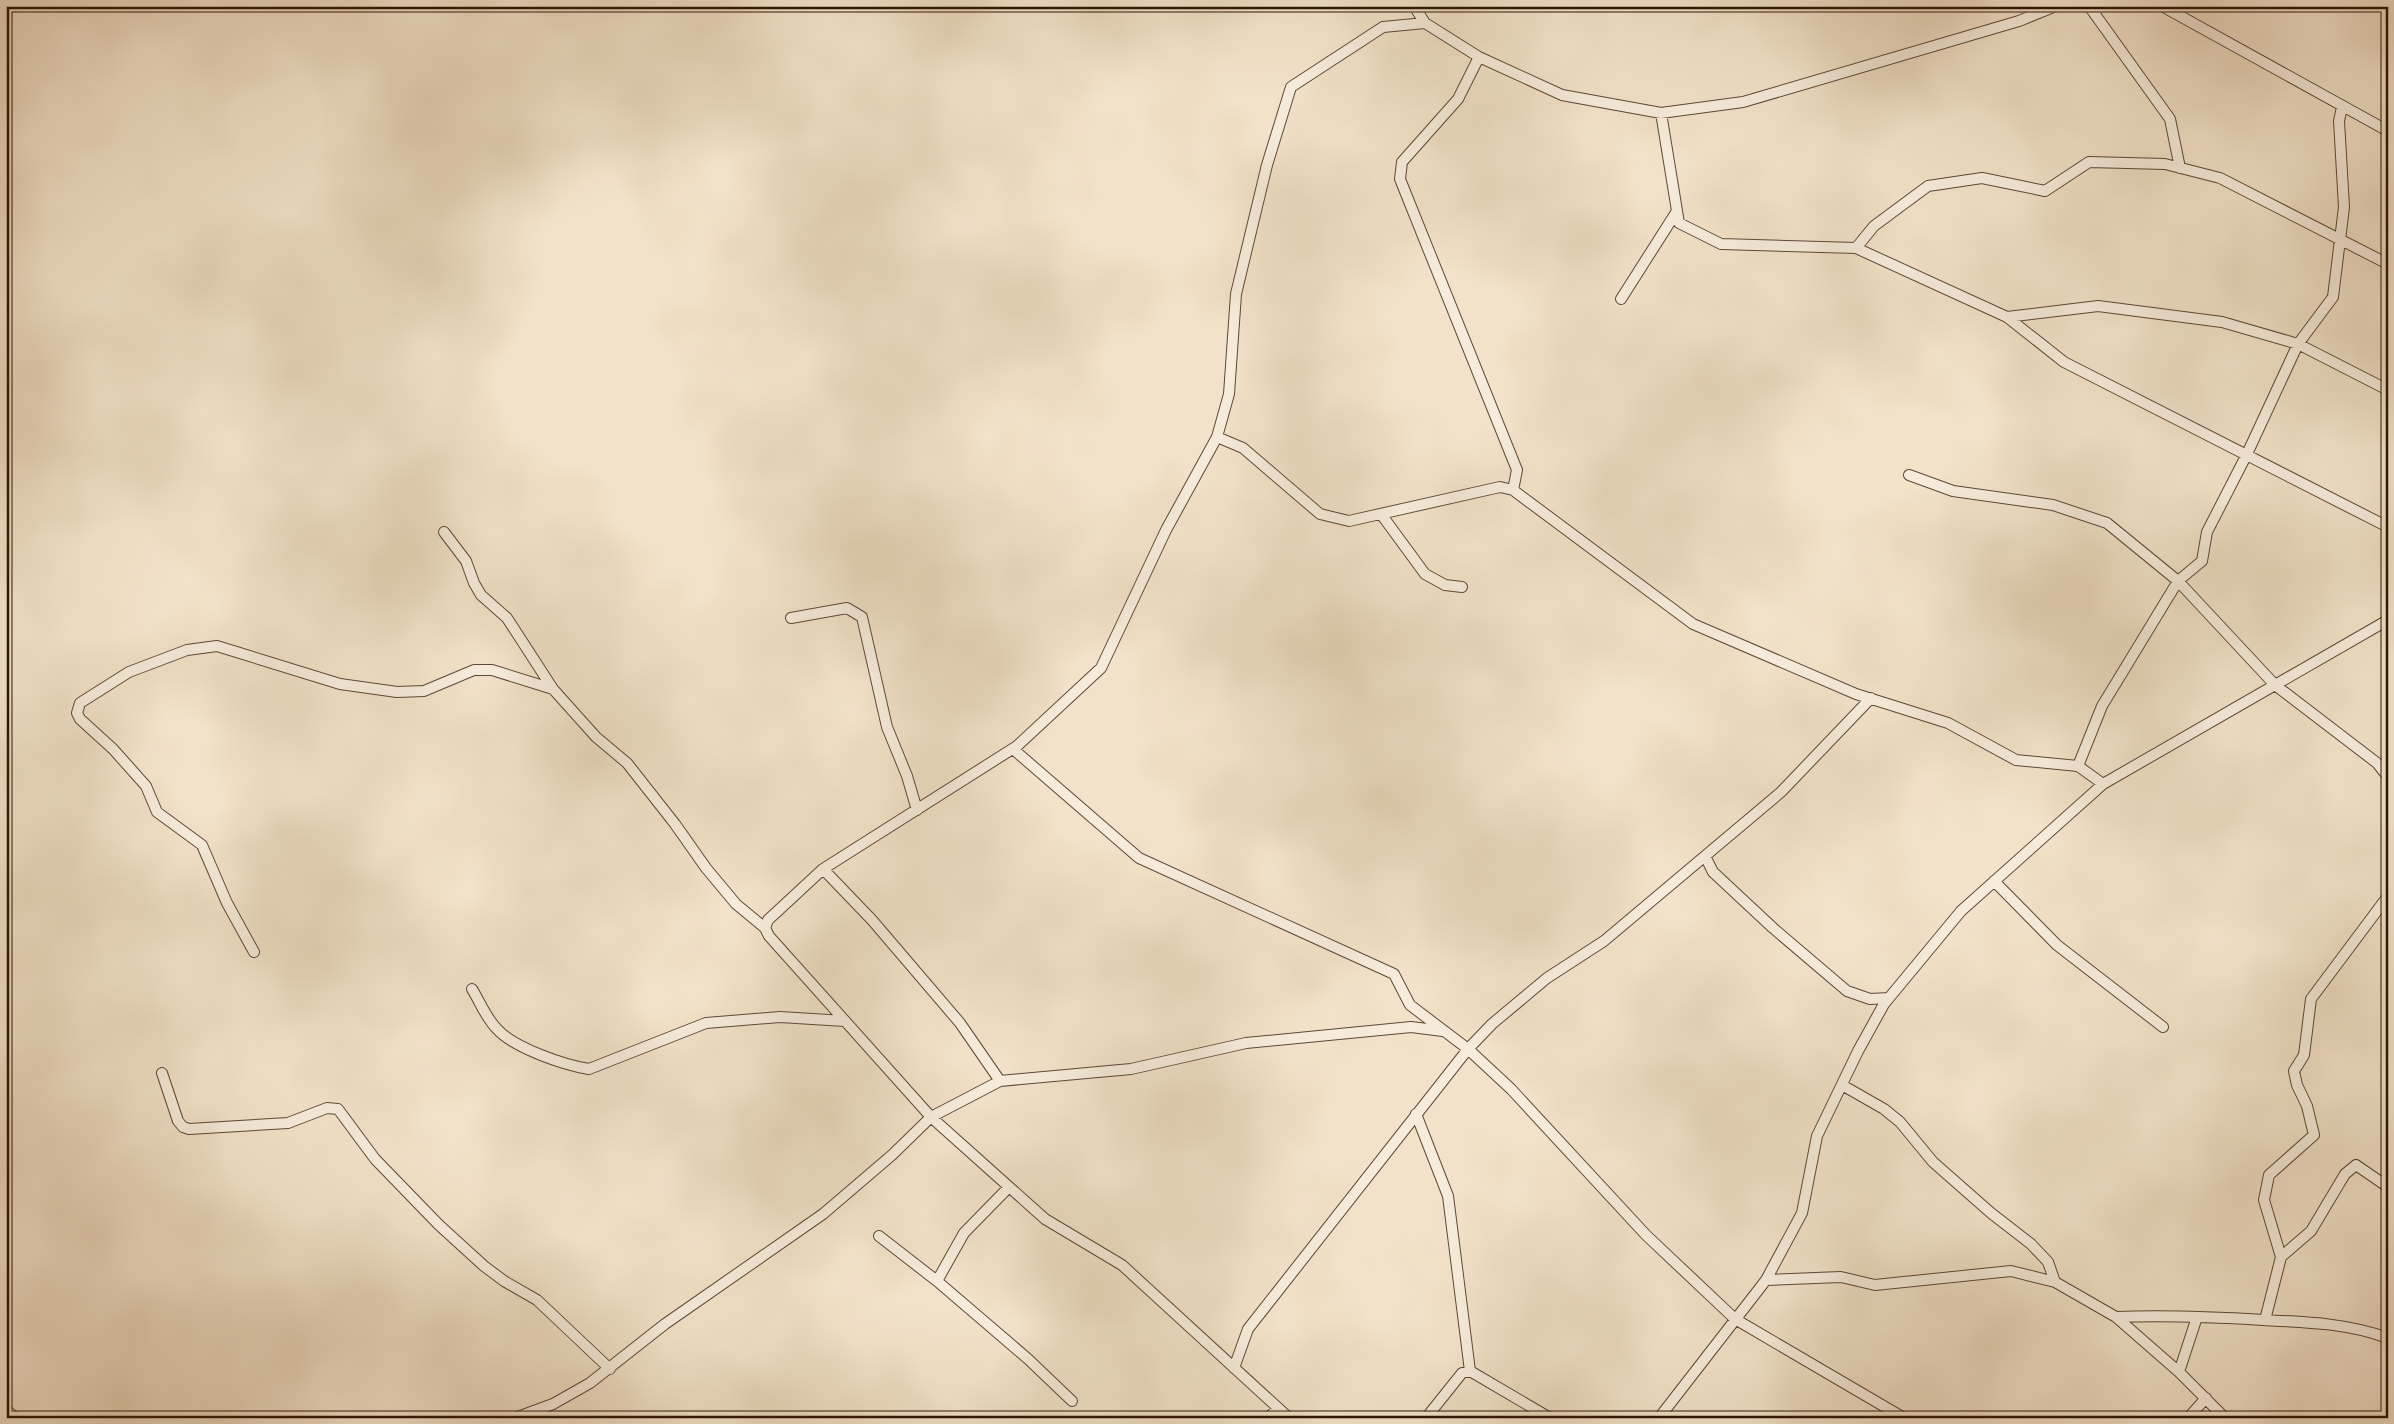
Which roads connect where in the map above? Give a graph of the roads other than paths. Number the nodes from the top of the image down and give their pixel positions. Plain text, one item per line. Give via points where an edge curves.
1 (1414, 6) edge
2 (2056, 6) edge
3 (2089, 6) edge
4 (2162, 6) edge
5 (1425, 23) junction
6 (1479, 57) junction
7 (2342, 107) junction
8 (1662, 113) junction
9 (2388, 131) edge
10 (2180, 168) junction
11 (1677, 211) junction
12 (2340, 239) junction
13 (1856, 248) junction
14 (2388, 264) edge
15 (1621, 299) dead end
16 (2007, 317) junction
17 (2298, 344) junction
18 (2388, 390) edge
19 (1217, 438) junction
20 (2247, 454) junction
21 (1909, 475) dead end
22 (1513, 490) junction
23 (1381, 514) junction
24 (2388, 526) edge
25 (444, 532) dead end
26 (2178, 581) junction
27 (1462, 587) dead end
28 (791, 618) dead end
29 (2388, 620) edge
30 (2275, 686) junction
31 (553, 689) junction
32 (1871, 698) junction
33 (1013, 749) junction
34 (2078, 766) junction
35 (2388, 777) edge
36 (2103, 784) junction
37 (917, 810) junction
38 (1705, 856) junction
39 (823, 870) junction
40 (1994, 881) junction
41 (2388, 896) edge
42 (765, 928) junction
43 (254, 952) dead end
44 (472, 989) dead end
45 (1889, 998) junction
46 (844, 1021) junction
47 (2163, 1027) dead end
48 (1444, 1031) junction
49 (1468, 1049) junction
50 (162, 1073) dead end
51 (1000, 1081) junction
52 (1842, 1085) junction
53 (1416, 1114) junction
54 (931, 1117) junction
55 (1009, 1187) junction
56 (2388, 1188) edge
57 (879, 1236) dead end
58 (2281, 1257) junction
59 (1766, 1280) junction
60 (937, 1281) junction
61 (2055, 1282) junction
62 (2116, 1317) junction
63 (2197, 1317) junction
64 (1735, 1319) junction
65 (2265, 1320) junction
66 (2388, 1338) edge
67 (1234, 1368) junction
68 (610, 1369) junction
69 (1470, 1371) junction
70 (2179, 1372) junction
71 (2206, 1398) junction
72 (1072, 1401) dead end
73 (1668, 1406) junction
74 (1278, 1408) junction
75 (6, 1409) edge
76 (15, 1418) edge
77 (515, 1418) edge
78 (1268, 1418) edge
79 (1289, 1418) edge
80 (1426, 1418) edge
81 (1550, 1418) edge
82 (1659, 1418) edge
83 (1670, 1418) edge
84 (1904, 1418) edge
85 (2188, 1418) edge
86 (2225, 1418) edge

1 - 5 street
2 - 8 street via 2019,21 1743,102
3 - 10 street via 2170,119
4 - 7 street
5 - 6 street
5 - 19 street via 1383,27 1291,88 1267,165 1236,294 1229,394
6 - 8 street via 1562,95
6 - 22 street via 1458,99 1402,162 1400,179 1517,470
7 - 9 street
7 - 12 street via 2344,207
8 - 11 street
10 - 12 street via 2220,178
10 - 13 street via 2165,164 2089,162 2045,191 1982,178 1928,186 1874,226
11 - 13 street via 1679,223 1721,244
11 - 15 street
12 - 14 street
12 - 17 street via 2333,297
13 - 16 street
16 - 17 street via 2098,306 2222,322
16 - 20 street via 2064,362
17 - 18 street
17 - 20 street
19 - 23 street via 1243,448 1320,514 1349,521
19 - 33 street via 1166,530 1101,668
20 - 24 street
20 - 26 street via 2207,532 2202,561
21 - 26 street via 1953,491 2053,505 2107,523
22 - 23 street via 1500,487
22 - 32 street via 1693,624
23 - 27 street via 1424,574 1445,585
25 - 31 street via 466,561 482,595 507,618
26 - 30 street
26 - 34 street via 2102,706
28 - 37 street via 846,608 862,618 887,727
29 - 30 street
30 - 35 street via 2377,763
30 - 36 street
31 - 42 street via 596,737 627,763 736,904
31 - 43 street via 492,670 474,670 424,691 397,692 340,684 217,646 186,650 129,672 80,703 77,713 80,720 113,749 146,786 157,812 202,845 227,903
32 - 34 street via 1948,723 2016,760
32 - 38 street via 1781,792
33 - 37 street
33 - 48 street via 1139,858 1394,974 1410,1005
34 - 36 street
36 - 40 street
37 - 39 street
38 - 45 street via 1713,872 1846,991 1870,999
38 - 49 street via 1604,941 1547,978 1492,1024
39 - 42 street via 768,920
39 - 51 street via 872,920 960,1023
40 - 45 street via 1962,910
40 - 47 street via 2058,945
41 - 58 street via 2311,999 2304,1055 2294,1071 2296,1086 2307,1106 2314,1135 2269,1175 2264,1200
42 - 46 street
44 - 46 street via 504,1036 570,1066 589,1070 706,1022 780,1017
45 - 52 street
46 - 54 street
48 - 49 street
48 - 51 street via 1411,1026 1246,1043 1132,1069
49 - 53 street
49 - 64 street via 1512,1089 1646,1235
50 - 68 street via 178,1121 189,1130 288,1123 327,1108 338,1109 376,1160 439,1225 491,1271 537,1300
51 - 54 street
52 - 59 street via 1817,1136 1802,1213
52 - 61 street via 1900,1122 1933,1162 2031,1244 2048,1262
53 - 67 street via 1248,1329
53 - 69 street via 1448,1196
54 - 55 street
54 - 68 street via 822,1214 665,1324
55 - 60 street via 964,1232
55 - 67 street via 1045,1219 1122,1266
56 - 58 street via 2356,1165 2345,1174 2311,1231
57 - 60 street
58 - 65 street
59 - 61 street via 1841,1277 1875,1285 2011,1271
59 - 64 street
60 - 72 street
61 - 62 street
62 - 63 street
62 - 70 street
63 - 65 street
63 - 70 street
64 - 73 street
64 - 84 street
65 - 66 street via 2322,1323
67 - 74 street
68 - 77 street via 577,1392
69 - 80 street via 1462,1373
69 - 81 street
70 - 71 street
71 - 85 street
71 - 86 street
73 - 82 street
73 - 83 street
74 - 78 street
74 - 79 street
75 - 76 street

